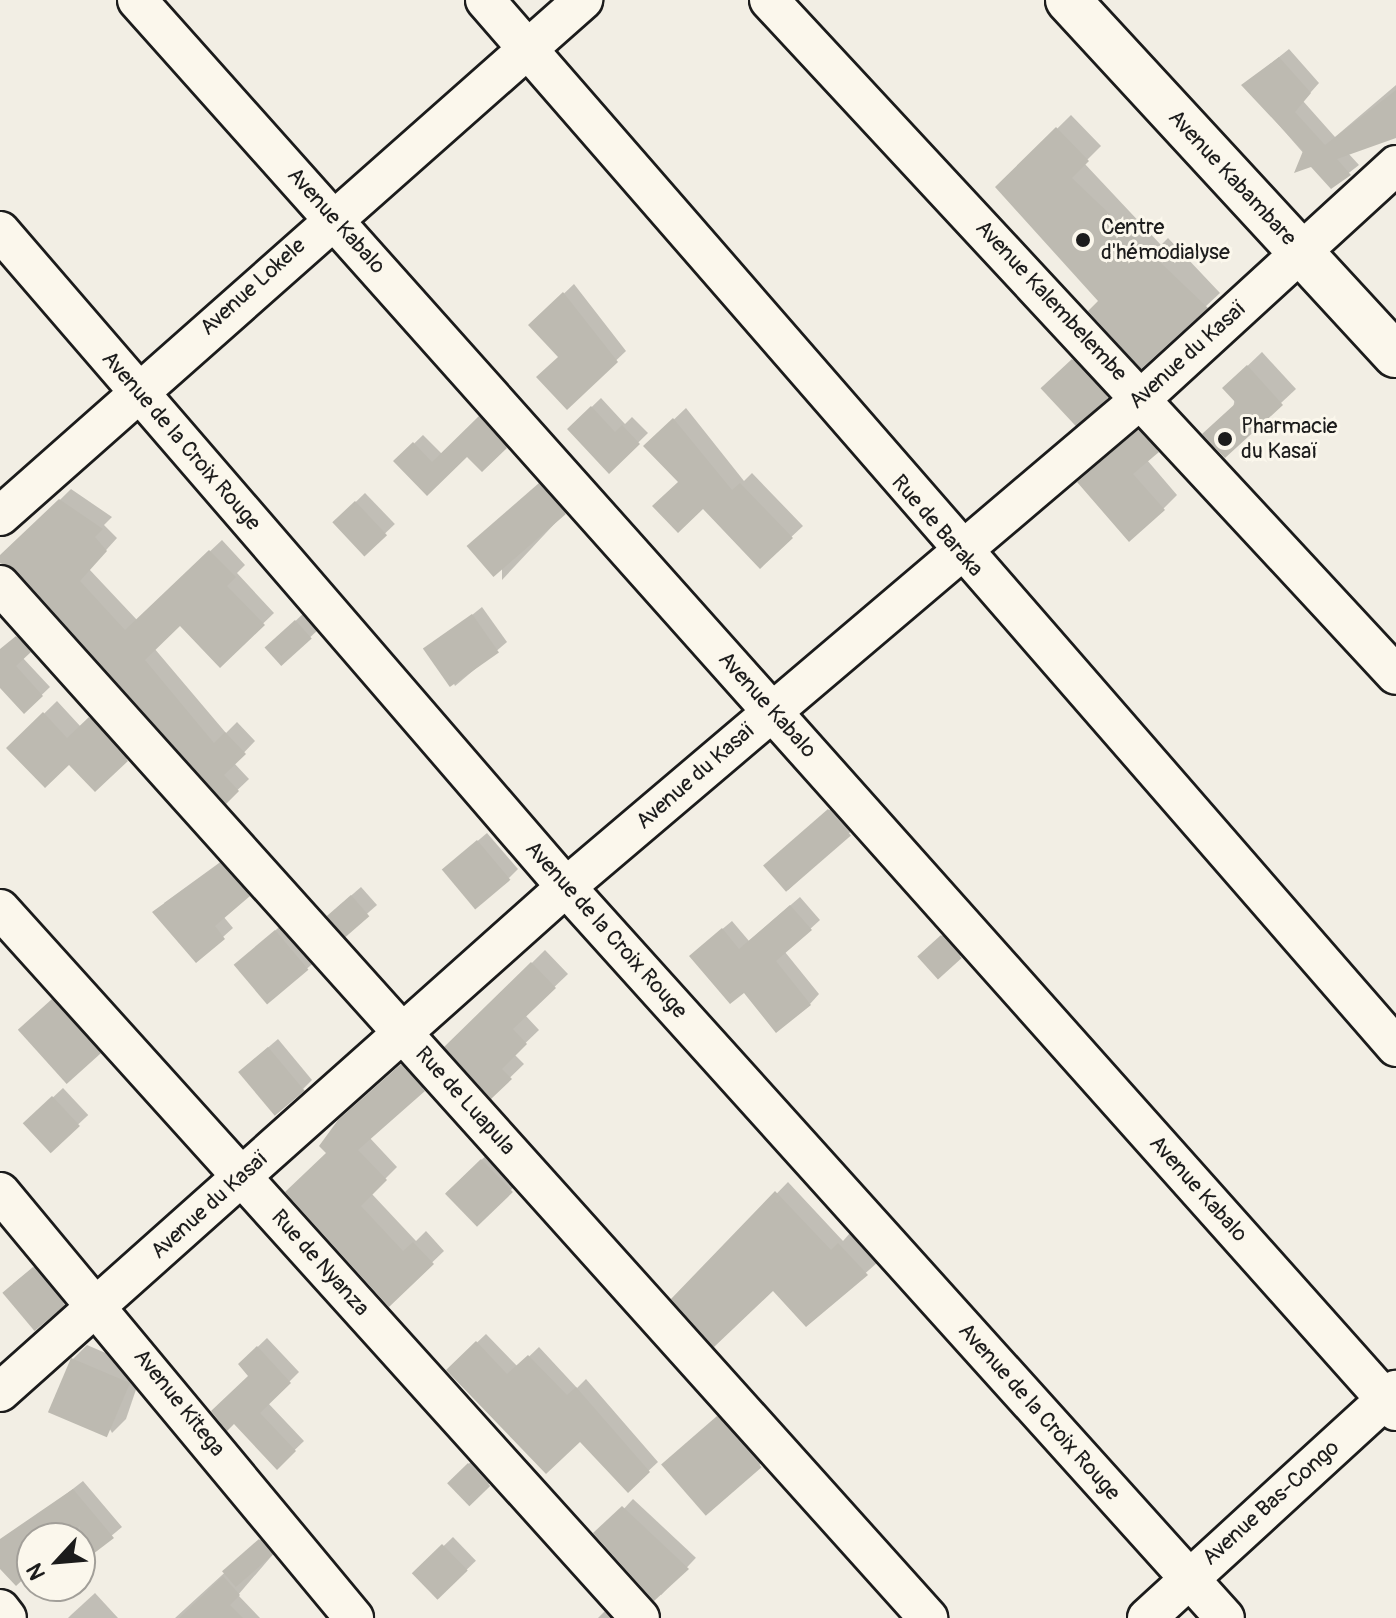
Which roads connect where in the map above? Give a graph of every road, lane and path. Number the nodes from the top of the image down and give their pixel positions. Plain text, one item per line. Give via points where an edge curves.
1 (137, 0) edge
2 (485, 0) edge
3 (583, 0) edge
4 (769, 0) edge
5 (1068, 0) edge
6 (528, 50) junction
7 (1396, 165) edge
8 (332, 217) junction
9 (0, 231) edge
10 (1300, 252) junction
11 (1396, 355) edge
12 (137, 390) junction
13 (1142, 398) junction
14 (0, 516) edge
15 (960, 553) junction
16 (0, 585) edge
17 (1396, 675) edge
18 (771, 710) junction
19 (566, 887) junction
20 (0, 909) edge
21 (403, 1032) junction
22 (1396, 1047) edge
23 (242, 1177) junction
24 (0, 1192) edge
25 (99, 1305) junction
26 (0, 1392) edge
27 (1393, 1400) edge
28 (1188, 1578) junction
29 (0, 1609) edge
30 (7, 1618) edge
31 (354, 1618) edge
32 (640, 1618) edge
33 (928, 1618) edge
34 (1147, 1618) edge
35 (1225, 1618) edge

1 - 8 street, Avenue Kabalo
2 - 6 street, Rue de Baraka
3 - 6 street, Avenue Lokele
4 - 13 street, Avenue Kalembelembe
5 - 10 main road, Avenue Kabambare
6 - 8 street, Avenue Lokele
6 - 15 street, Rue de Baraka
7 - 10 street, Avenue du Kasaï
8 - 12 street, Avenue Lokele
8 - 18 street, Avenue Kabalo
9 - 12 street, Avenue de la Croix Rouge
10 - 11 main road, Avenue Kabambare
10 - 13 street, Avenue du Kasaï
12 - 14 street, Avenue Lokele
12 - 19 street, Avenue de la Croix Rouge
13 - 15 street, Avenue du Kasaï
13 - 17 street, Avenue Kalembelembe
15 - 18 street, Avenue du Kasaï
15 - 22 street, Rue de Baraka
16 - 21 street, Rue de Luapula
18 - 19 street, Avenue du Kasaï
18 - 27 street, Avenue Kabalo
19 - 21 street, Avenue du Kasaï
19 - 28 street, Avenue de la Croix Rouge
20 - 23 street, Rue de Nyanza
21 - 23 street, Avenue du Kasaï
21 - 33 street, Rue de Luapula
23 - 25 street, Avenue du Kasaï
23 - 32 street, Rue de Nyanza
24 - 25 street, Avenue Kitega
25 - 26 street, Avenue du Kasaï
25 - 31 street, Avenue Kitega
27 - 28 street, Avenue Bas-Congo
28 - 34 street, Avenue Bas-Congo
28 - 35 street, Avenue de la Croix Rouge
29 - 30 street

